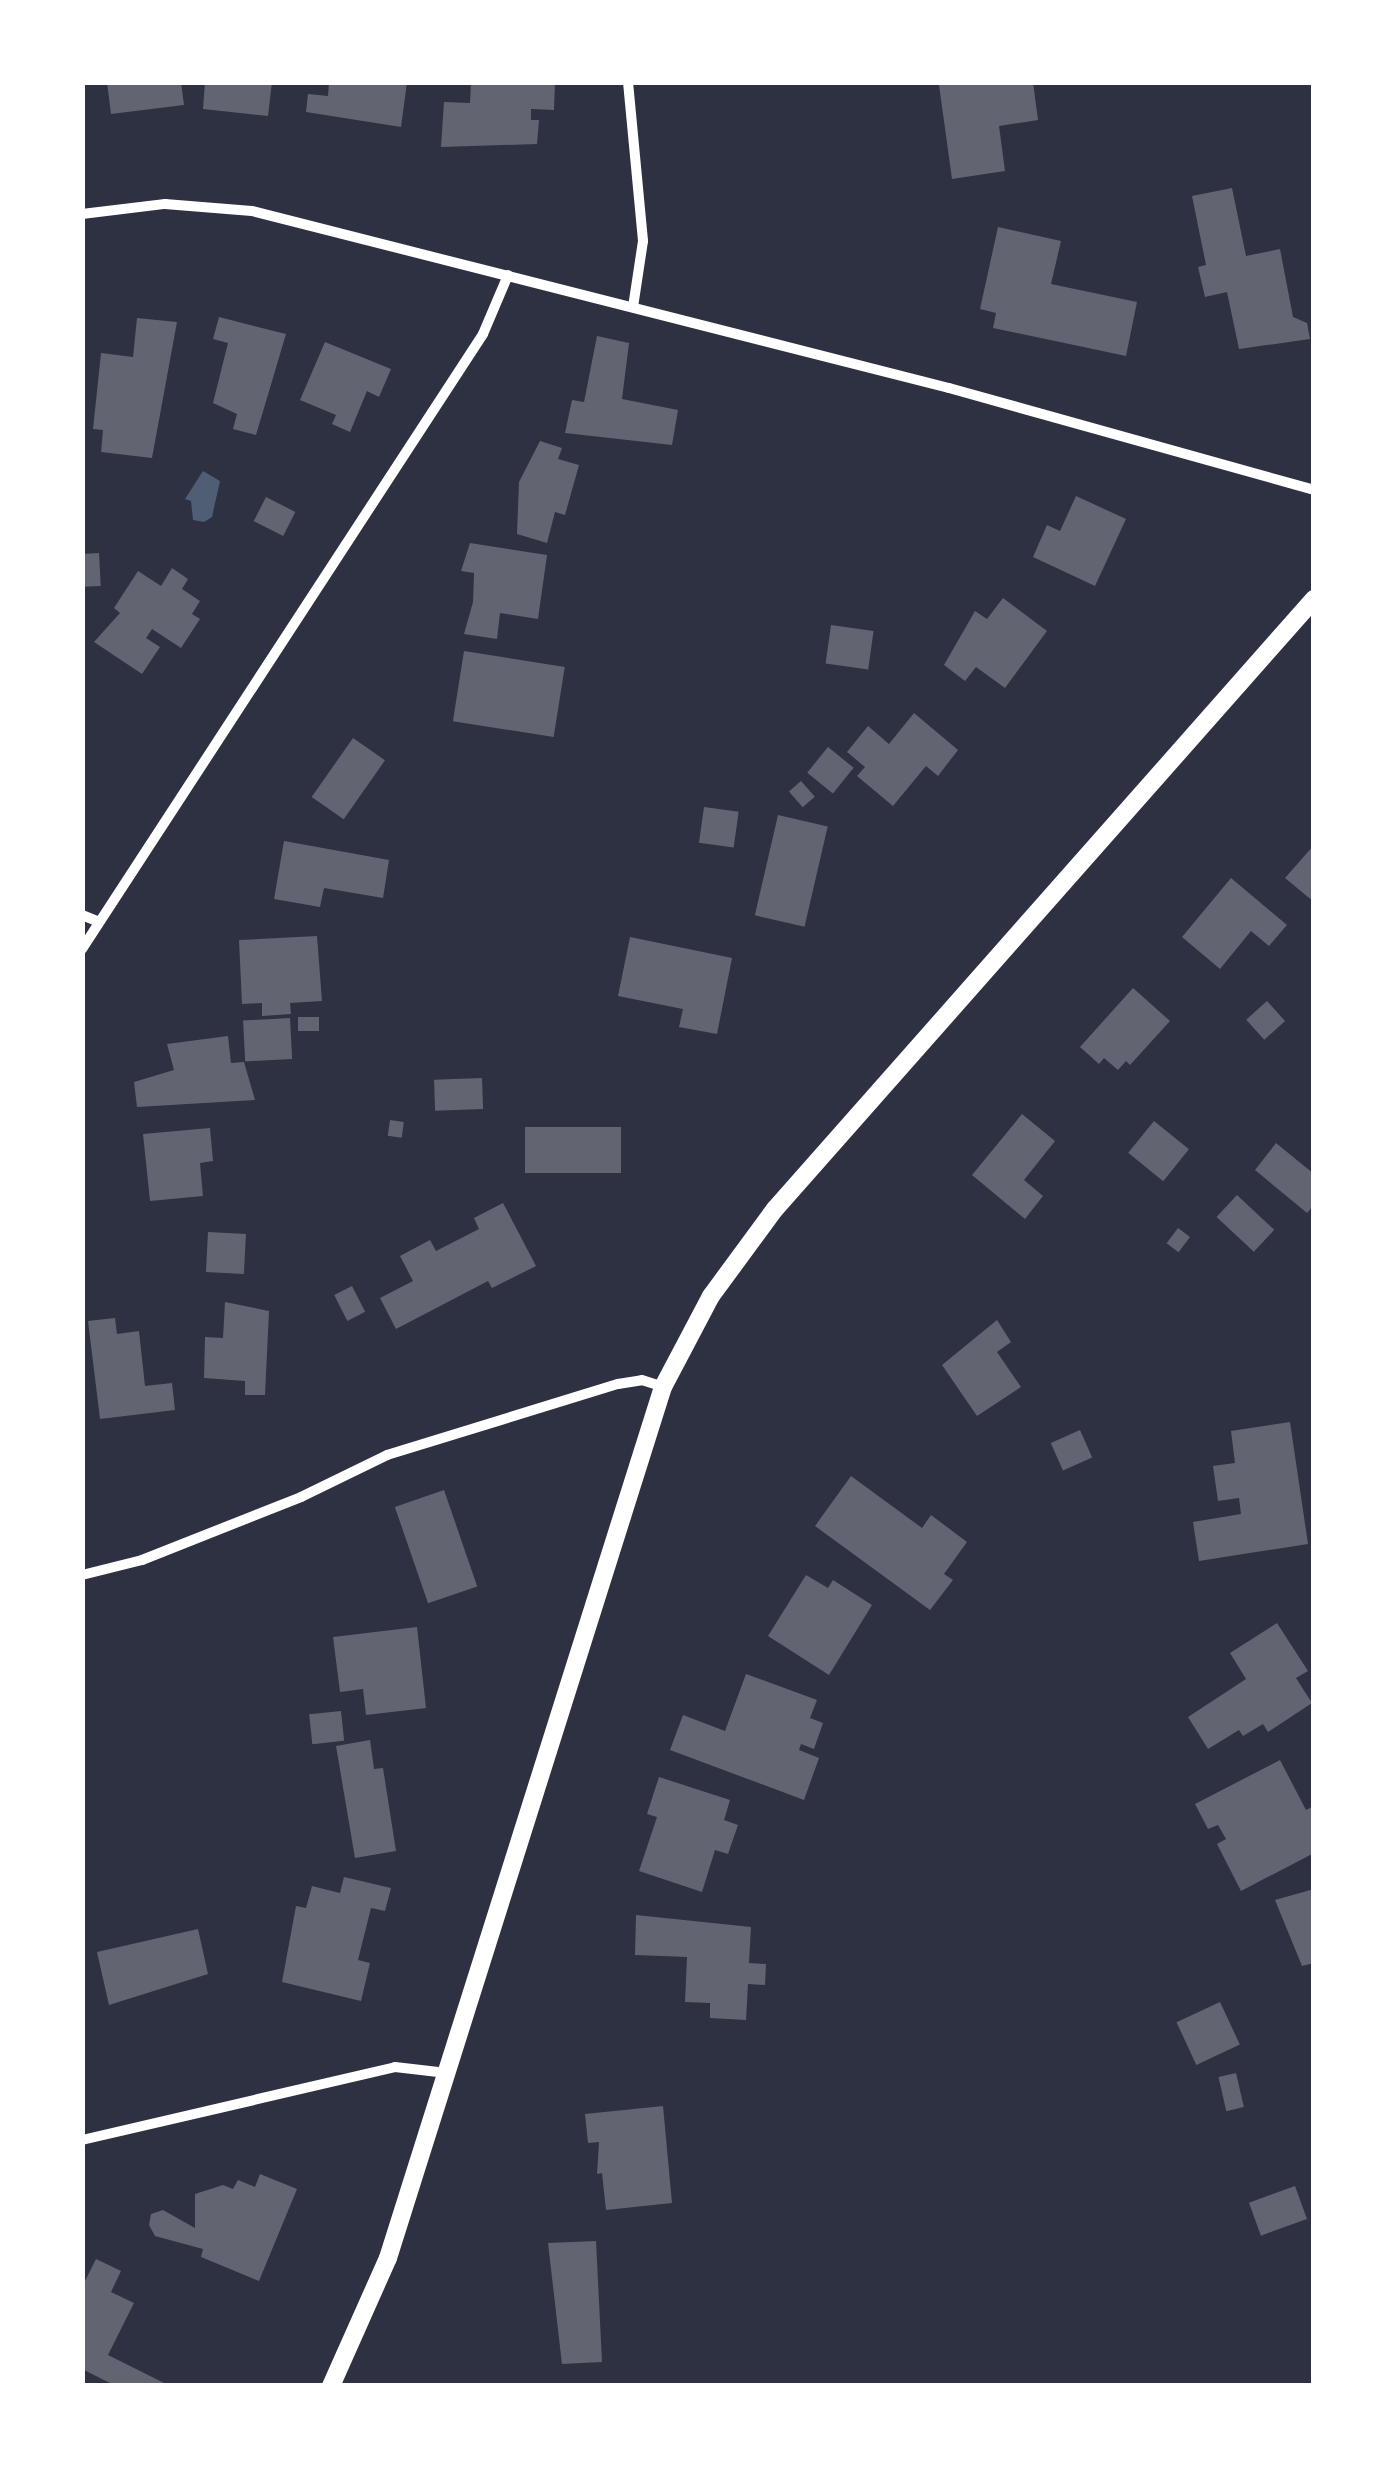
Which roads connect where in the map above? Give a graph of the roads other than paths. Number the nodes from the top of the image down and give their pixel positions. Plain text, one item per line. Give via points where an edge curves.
1 (628, 82) edge
2 (82, 214) edge
3 (508, 275) junction
4 (633, 307) junction
5 (1314, 490) edge
6 (1314, 599) edge
7 (82, 915) edge
8 (99, 922) junction
9 (82, 949) edge
10 (663, 1387) junction
11 (82, 1575) edge
12 (447, 2073) junction
13 (82, 2140) edge
14 (331, 2386) edge

1 - 4 street via 643,242
2 - 3 street via 209,204
3 - 4 street
3 - 8 street via 483,334
4 - 5 street
6 - 10 street via 775,1208 711,1296
7 - 8 street
8 - 9 street
10 - 11 street via 642,1380 618,1384 386,1455 248,1518
10 - 12 street
12 - 13 street via 395,2066
12 - 14 street via 388,2258

